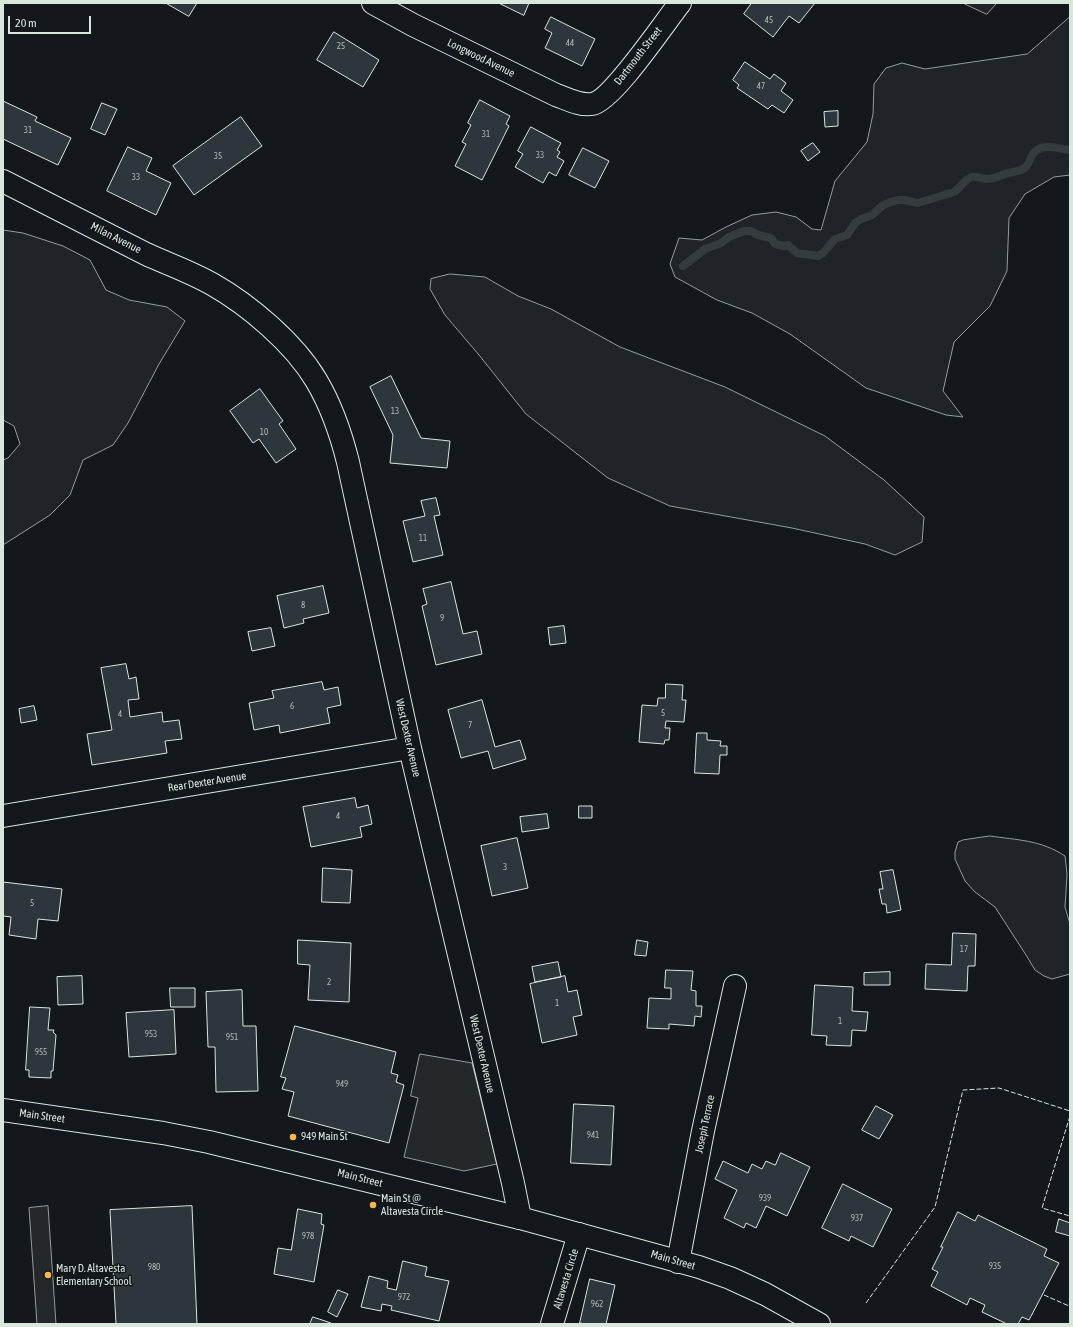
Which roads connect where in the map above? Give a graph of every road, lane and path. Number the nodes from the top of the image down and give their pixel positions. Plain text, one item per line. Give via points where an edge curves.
1 (373, 3) edge
2 (680, 3) edge
3 (592, 104) joint
4 (3, 181) edge
5 (230, 296) joint
6 (410, 748) junction
7 (3, 816) edge
8 (735, 986) dead end
9 (3, 1110) edge
10 (520, 1218) junction
11 (579, 1234) junction
12 (678, 1262) junction
13 (552, 1324) edge
14 (819, 1324) edge

1 - 3 street, Longwood Avenue via 556,95 578,103
2 - 3 street, Dartmouth Street via 625,76 604,97
4 - 5 street, Milan Avenue via 147,254 189,272
5 - 6 street, West Dexter Avenue via 275,330 294,351 316,380 344,444
6 - 7 street, Rear Dexter Avenue
6 - 10 street, West Dexter Avenue
8 - 12 street, Joseph Terrace via 703,1131
9 - 10 street, Main Street via 209,1142
10 - 11 street, Main Street
11 - 12 street, Main Street
11 - 13 street, Altavesta Circle
12 - 14 street, Main Street via 741,1282

